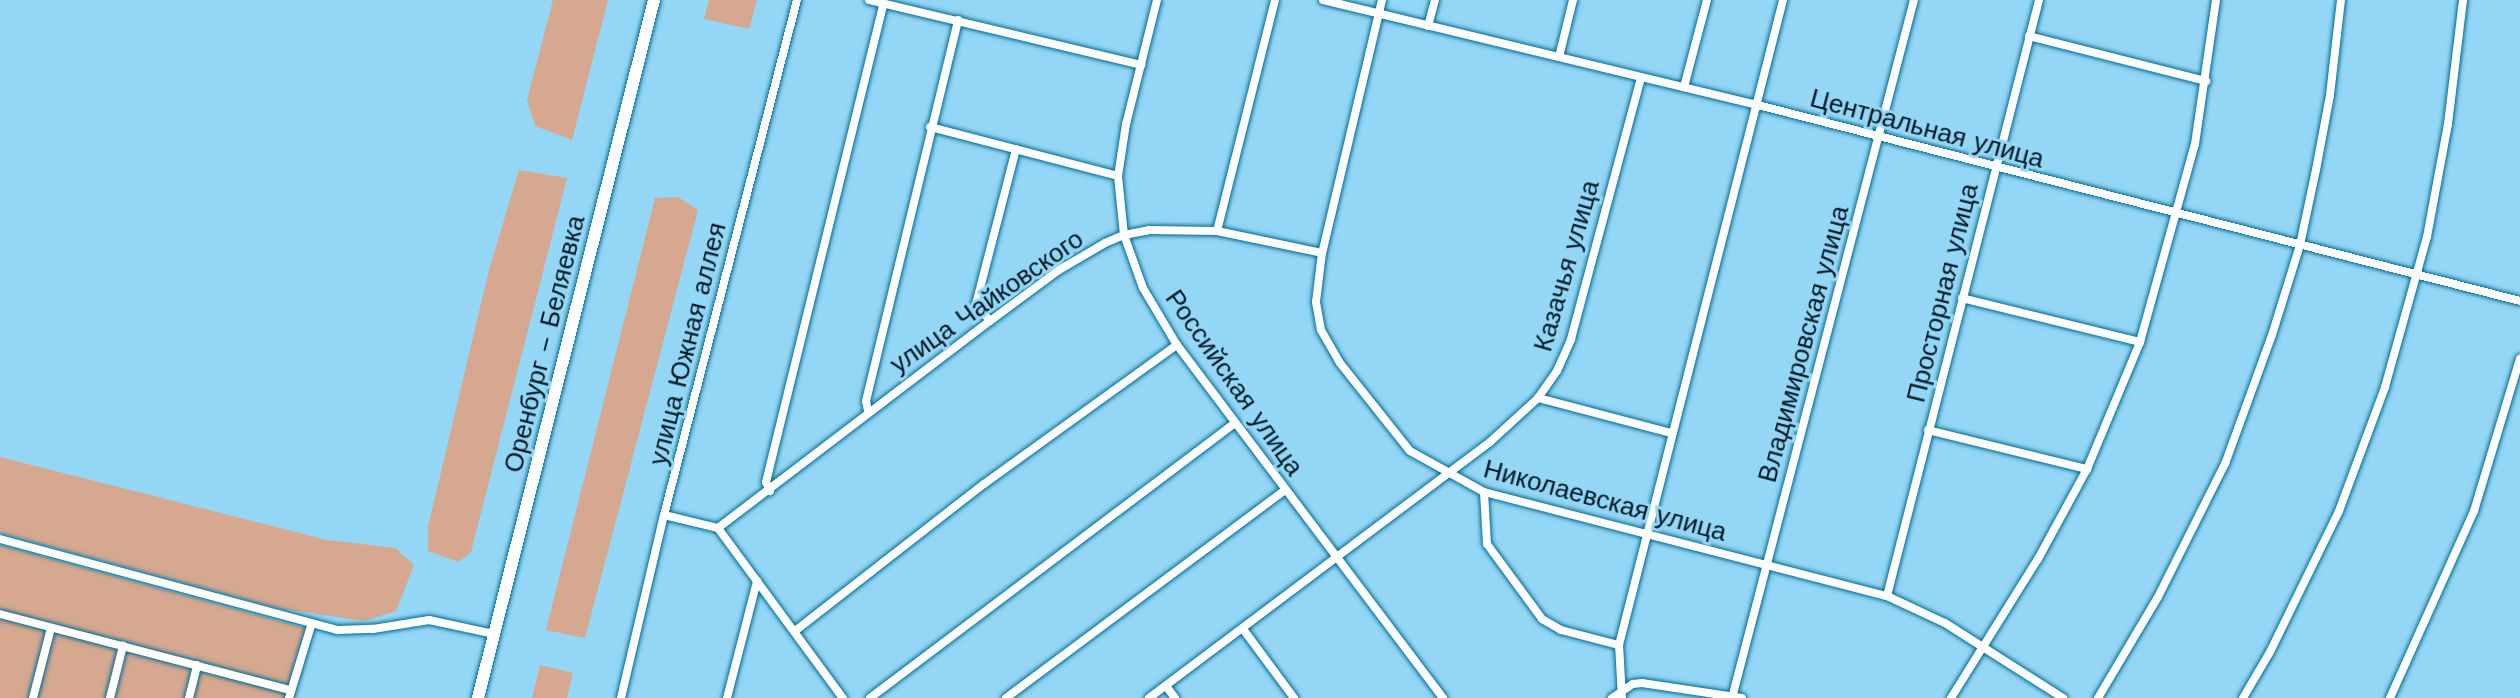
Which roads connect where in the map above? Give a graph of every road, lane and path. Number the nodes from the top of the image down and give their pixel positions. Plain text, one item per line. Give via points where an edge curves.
1 (654, 0) edge
2 (797, 0) edge
3 (869, 0) edge
4 (1157, 0) edge
5 (1275, 0) edge
6 (1323, 0) edge
7 (1382, 0) edge
8 (1435, 0) edge
9 (1573, 0) edge
10 (1707, 0) edge
11 (1783, 0) edge
12 (1914, 0) edge
13 (2039, 0) edge
14 (2216, 0) edge
15 (2341, 0) edge
16 (2463, 0) edge
17 (883, 4) junction
18 (1379, 14) junction
19 (958, 20) junction
20 (1428, 26) junction
21 (2029, 36) junction
22 (1559, 57) junction
23 (1141, 65) junction
24 (1641, 78) junction
25 (2206, 81) junction
26 (1684, 87) junction
27 (1754, 104) junction
28 (930, 127) junction
29 (1879, 138) junction
30 (1016, 149) junction
31 (1996, 168) junction
32 (1118, 176) junction
33 (2178, 214) junction
34 (1217, 231) junction
35 (1124, 235) junction
36 (2300, 245) junction
37 (1322, 253) junction
38 (2417, 276) junction
39 (1962, 298) junction
40 (2520, 301) edge
41 (990, 321) junction
42 (2140, 342) junction
43 (1177, 345) junction
44 (2520, 359) edge
45 (1538, 398) junction
46 (868, 411) junction
47 (1235, 423) junction
48 (1928, 430) junction
49 (1671, 433) junction
50 (2087, 469) junction
51 (1448, 475) junction
52 (1285, 490) junction
53 (770, 491) junction
54 (1484, 492) junction
55 (664, 515) junction
56 (718, 528) junction
57 (1646, 536) junction
58 (0, 539) edge
59 (1337, 559) junction
60 (1766, 565) junction
61 (757, 581) junction
62 (1887, 596) junction
63 (0, 614) edge
64 (312, 623) junction
65 (51, 628) junction
66 (1243, 629) junction
67 (795, 631) junction
68 (494, 634) junction
69 (1619, 645) junction
70 (123, 646) junction
71 (1985, 646) junction
72 (197, 665) junction
73 (1166, 686) junction
74 (290, 694) edge
75 (1623, 694) edge
76 (1736, 697) edge
77 (33, 698) edge
78 (110, 698) edge
79 (189, 698) edge
80 (478, 698) edge
81 (621, 698) edge
82 (727, 698) edge
83 (843, 698) edge
84 (870, 698) edge
85 (1006, 698) edge
86 (1149, 698) edge
87 (1175, 698) edge
88 (1294, 698) edge
89 (1443, 698) edge
90 (1612, 698) edge
91 (1951, 698) edge
92 (2063, 698) edge
93 (2098, 698) edge
94 (2243, 698) edge
95 (2390, 698) edge

1 - 68 main road, Оренбург – Беляевка
2 - 55 street, улица Южная аллея
3 - 17 street
4 - 23 street, Российская улица
5 - 34 street
6 - 18 street, Центральная улица
7 - 18 street, Николаевская улица
8 - 20 street
9 - 22 street
10 - 26 street
11 - 27 street
12 - 29 street, Владимировская улица
13 - 21 street, Просторная улица
14 - 25 street
15 - 36 street via 2330,95
16 - 38 street via 2448,124
17 - 19 street
17 - 53 street via 766,482
18 - 20 street, Центральная улица
18 - 37 street, Николаевская улица
19 - 23 street
19 - 28 street
20 - 22 street, Центральная улица
21 - 25 street
21 - 31 street, Просторная улица
22 - 24 street, Центральная улица
23 - 32 street, Российская улица
24 - 26 street, Центральная улица
24 - 45 street, Казачья улица via 1571,339
25 - 33 street
26 - 27 street, Центральная улица
27 - 29 street, Центральная улица
27 - 49 street
28 - 30 street
28 - 46 street via 866,401
29 - 31 street, Центральная улица
29 - 60 street, Владимировская улица
30 - 32 street
30 - 41 street via 976,304
31 - 33 street, Центральная улица
31 - 39 street, Просторная улица
32 - 35 street, Российская улица
33 - 36 street, Центральная улица
33 - 42 street
34 - 35 street, улица Чайковского
34 - 37 street, улица Чайковского
35 - 41 street, улица Чайковского via 1059,270
35 - 43 street, Российская улица via 1143,288
36 - 38 street, Центральная улица
36 - 93 street via 2225,464 2158,597
37 - 51 street, Николаевская улица via 1316,302 1330,346 1410,451
38 - 40 street, Центральная улица
38 - 94 street via 2385,387 2339,511
39 - 42 street
39 - 48 street, Просторная улица
41 - 46 street, улица Чайковского
42 - 50 street
43 - 47 street, Российская улица
43 - 67 street via 984,484
44 - 95 street via 2474,511
45 - 49 street
45 - 51 street, Казачья улица
46 - 53 street, улица Чайковского
47 - 52 street, Российская улица
47 - 84 street
48 - 50 street
48 - 62 street, Просторная улица
49 - 57 street
50 - 71 street
51 - 54 street, Николаевская улица
51 - 59 street, Казачья улица
52 - 59 street, Российская улица
52 - 85 street
53 - 56 street, улица Чайковского
54 - 57 street, Николаевская улица
54 - 69 street via 1487,544 1542,619 1561,630
55 - 56 street
55 - 81 street, улица Южная аллея
56 - 61 street
57 - 60 street, Николаевская улица
57 - 69 street
58 - 64 street
59 - 66 street, Казачья улица
59 - 89 street, Российская улица
60 - 62 street, Николаевская улица
60 - 76 street, Владимировская улица
61 - 67 street
61 - 82 street
62 - 71 street, Николаевская улица
63 - 65 street
64 - 68 street via 338,630 429,620
64 - 74 street
65 - 70 street
65 - 77 street
66 - 73 street, Казачья улица
66 - 88 street
67 - 83 street
68 - 80 main road, Оренбург – Беляевка
69 - 75 street
70 - 72 street
70 - 78 street
71 - 91 street
71 - 92 street, Николаевская улица
72 - 74 street
72 - 79 street
73 - 86 street, Казачья улица
73 - 87 street
75 - 76 street via 1642,683
75 - 90 street

